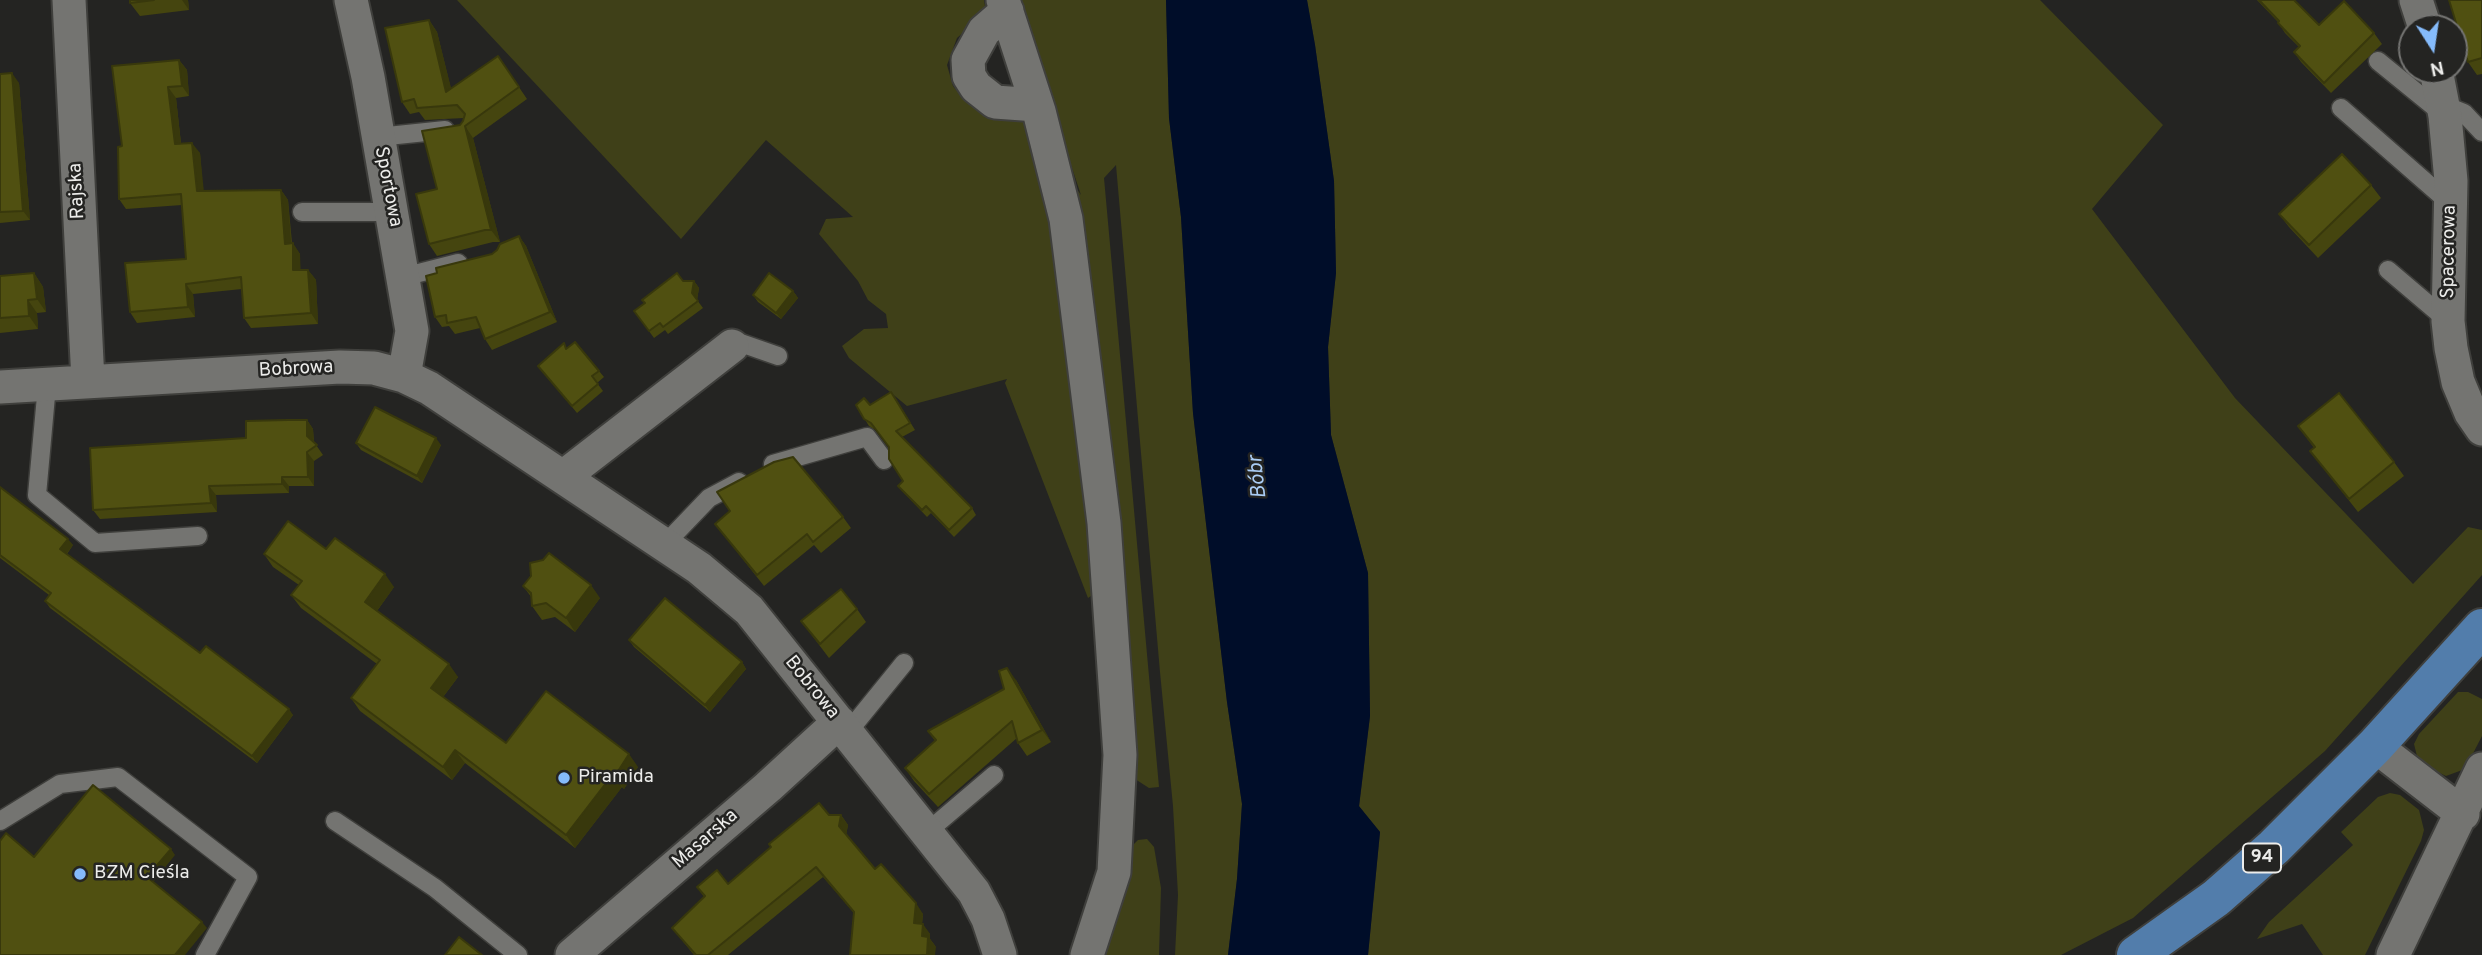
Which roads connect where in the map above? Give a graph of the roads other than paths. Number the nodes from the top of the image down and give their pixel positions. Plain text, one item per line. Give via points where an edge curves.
1 (69, 0) edge
2 (351, 0) edge
3 (1005, 6) edge
4 (2378, 61) dead end
5 (2439, 84) edge
6 (1037, 105) junction
7 (2341, 108) dead end
8 (2444, 110) junction
9 (462, 128) edge
10 (2482, 132) edge
11 (378, 137) junction
12 (2452, 205) junction
13 (302, 212) dead end
14 (393, 212) junction
15 (469, 260) edge
16 (2388, 270) dead end
17 (403, 277) junction
18 (2448, 321) junction
19 (732, 346) joint
20 (778, 356) dead end
21 (404, 376) junction
22 (88, 381) junction
23 (47, 385) junction
24 (0, 387) edge
25 (2482, 429) edge
26 (884, 460) dead end
27 (563, 477) junction
28 (198, 536) dead end
29 (663, 546) junction
30 (2482, 628) edge
31 (904, 663) dead end
32 (843, 727) junction
33 (2375, 746) junction
34 (2482, 769) edge
35 (994, 775) dead end
36 (2463, 814) junction
37 (0, 821) edge
38 (335, 821) dead end
39 (927, 832) junction
40 (205, 955) edge
41 (518, 955) edge
42 (572, 955) edge
43 (1000, 955) edge
44 (1087, 955) edge
45 (2136, 955) edge
46 (2393, 955) edge

1 - 22 street, Rajska
2 - 11 street, Sportowa
3 - 6 street
3 - 6 street via 968,60 969,76 995,102
4 - 8 lane
5 - 8 street, Spacerowa
6 - 44 street via 1066,219 1104,523 1120,755 1114,872
7 - 12 lane
8 - 10 lane via 2464,113
8 - 12 street, Spacerowa
9 - 11 lane
11 - 14 street, Sportowa
12 - 18 street, Spacerowa
13 - 14 lane
14 - 17 street, Sportowa
15 - 17 lane
16 - 18 lane
17 - 21 street, Sportowa via 412,331
18 - 25 street, Spacerowa via 2458,382
19 - 20 lane via 735,341
19 - 27 street
21 - 22 street, Bobrowa via 374,368 340,367
21 - 27 street, Bobrowa
22 - 23 street, Bobrowa
23 - 24 street, Bobrowa
23 - 28 lane via 37,495 95,543
26 - 29 lane via 867,437 777,462 709,498
27 - 29 street, Bobrowa
29 - 32 street, Bobrowa via 699,568 749,610
30 - 33 main road, 94
31 - 32 lane
32 - 39 street, Bobrowa
32 - 42 street, Masarska
33 - 36 street
33 - 45 main road, 94 via 2226,890
34 - 36 street
35 - 39 lane
36 - 46 street
37 - 40 lane via 60,784 118,778 248,877
38 - 41 lane via 435,888
39 - 43 street, Bobrowa via 974,892

